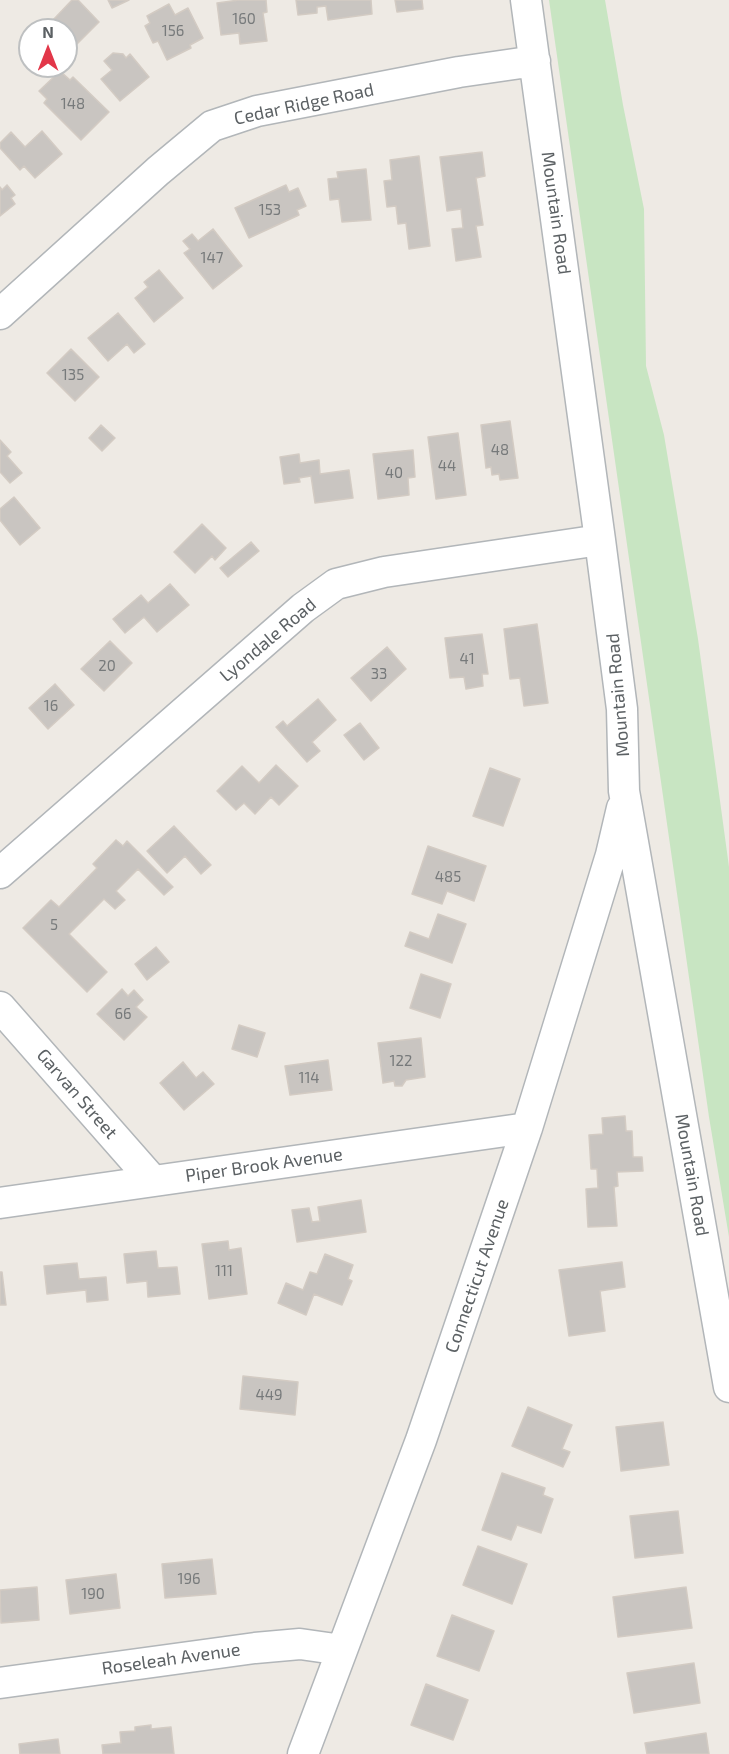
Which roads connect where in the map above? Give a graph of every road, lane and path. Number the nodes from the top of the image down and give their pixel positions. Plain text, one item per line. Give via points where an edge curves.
1 (526, 0) edge
2 (535, 61) junction
3 (0, 314) edge
4 (600, 540) junction
5 (624, 791) junction
6 (0, 873) edge
7 (0, 1007) edge
8 (527, 1128) junction
9 (153, 1181) junction
10 (0, 1203) edge
11 (729, 1387) edge
12 (342, 1650) junction
13 (0, 1683) edge
14 (303, 1754) edge

1 - 2 street, Mountain Road
2 - 3 street, Cedar Ridge Road via 257,111 212,126
2 - 4 street, Mountain Road
4 - 5 street, Mountain Road via 622,709
4 - 6 street, Lyondale Road via 384,572 336,584 303,608
5 - 8 street, Connecticut Avenue via 618,831
5 - 11 street, Mountain Road
7 - 9 street, Garvan Street
8 - 9 street, Piper Brook Avenue
8 - 12 street, Connecticut Avenue via 421,1440
9 - 10 street, Piper Brook Avenue
12 - 13 street, Roseleah Avenue via 300,1644 255,1648
12 - 14 street, Connecticut Avenue

